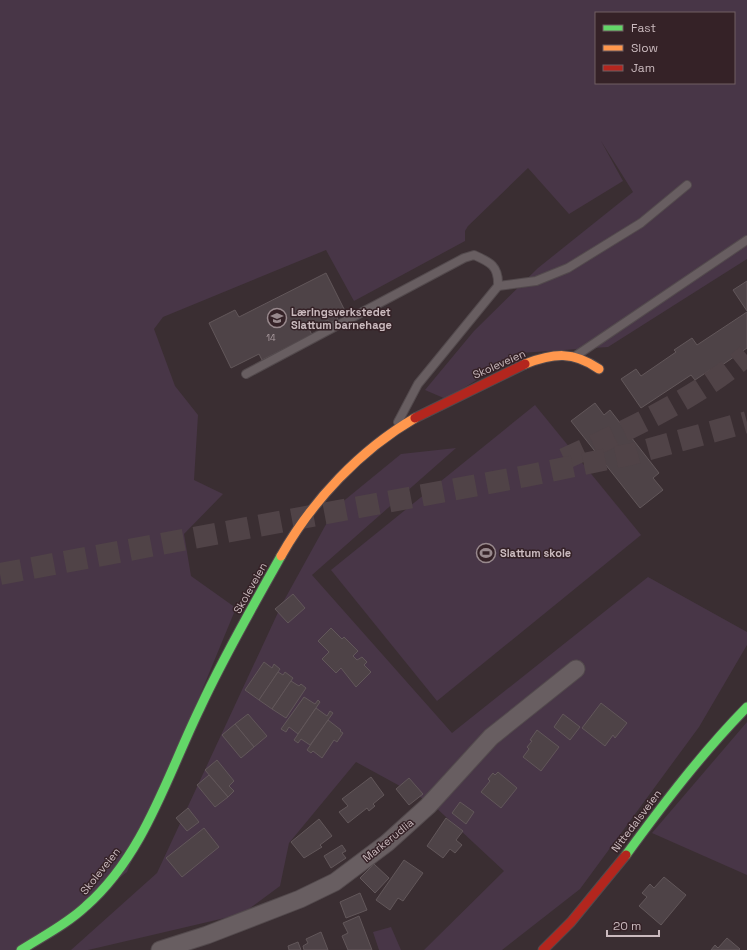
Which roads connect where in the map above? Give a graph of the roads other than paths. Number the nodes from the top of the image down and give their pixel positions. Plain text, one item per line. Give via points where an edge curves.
1 (687, 185) dead end
2 (747, 240) edge
3 (498, 286) junction
4 (575, 356) junction
5 (599, 369) dead end
6 (246, 374) dead end
7 (394, 431) junction
8 (576, 669) dead end
9 (747, 707) edge
10 (21, 950) edge
11 (160, 950) edge
12 (543, 950) edge

1 - 3 lane via 641,223 568,268 536,281
2 - 4 lane
3 - 6 lane via 499,277 491,262 474,255 464,258
3 - 7 lane via 418,384
4 - 5 street, Skoleveien via 583,358
4 - 7 street, Skoleveien via 550,356 533,362 442,404
7 - 10 street, Skoleveien via 367,451 343,474 288,544 199,709 150,820 132,851 95,898 68,922
8 - 11 street, Markerudlia via 491,737 428,806 387,843 335,882 300,899
9 - 12 street, Nittedalsveien via 724,728 691,768 570,925

